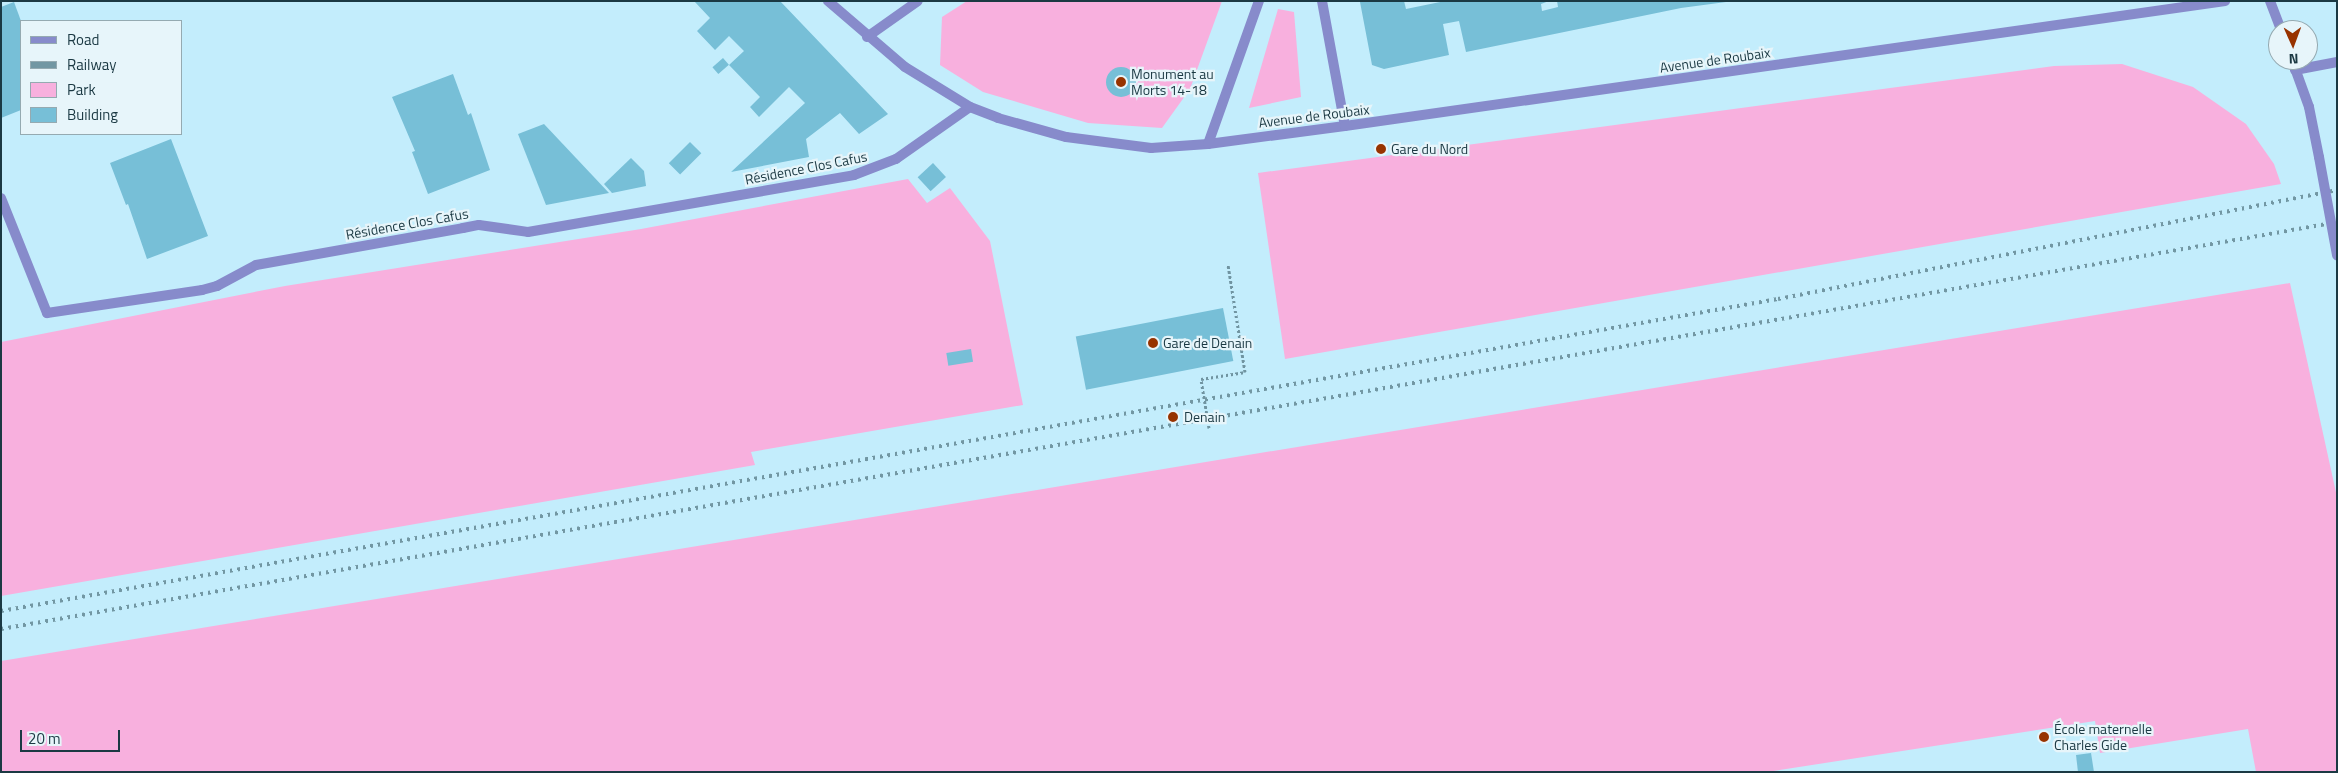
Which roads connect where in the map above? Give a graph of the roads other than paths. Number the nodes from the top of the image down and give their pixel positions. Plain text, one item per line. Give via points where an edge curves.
1 (828, 1) edge
2 (918, 1) edge
3 (1259, 1) edge
4 (1322, 1) edge
5 (2225, 1) edge
6 (2270, 1) edge
7 (2277, 20) edge
8 (867, 38) junction
9 (2337, 62) edge
10 (2318, 66) edge
11 (2295, 70) edge
12 (970, 106) junction
13 (1345, 126) junction
14 (1208, 144) junction
15 (1, 198) edge
16 (2337, 255) edge

1 - 8 street, Avenue de Roubaix
2 - 8 street
3 - 14 street
4 - 13 street
5 - 13 street, Avenue de Roubaix
6 - 7 street
8 - 12 street, Avenue de Roubaix via 928,83
9 - 10 street
11 - 16 street, bridge via 2309,107
12 - 14 street, Avenue de Roubaix via 1036,130 1096,144 1151,148
12 - 15 street, Résidence Clos Cafus via 896,159 854,176 528,232 479,226 463,228 256,265 217,286 202,290 47,313
13 - 14 street, Avenue de Roubaix

